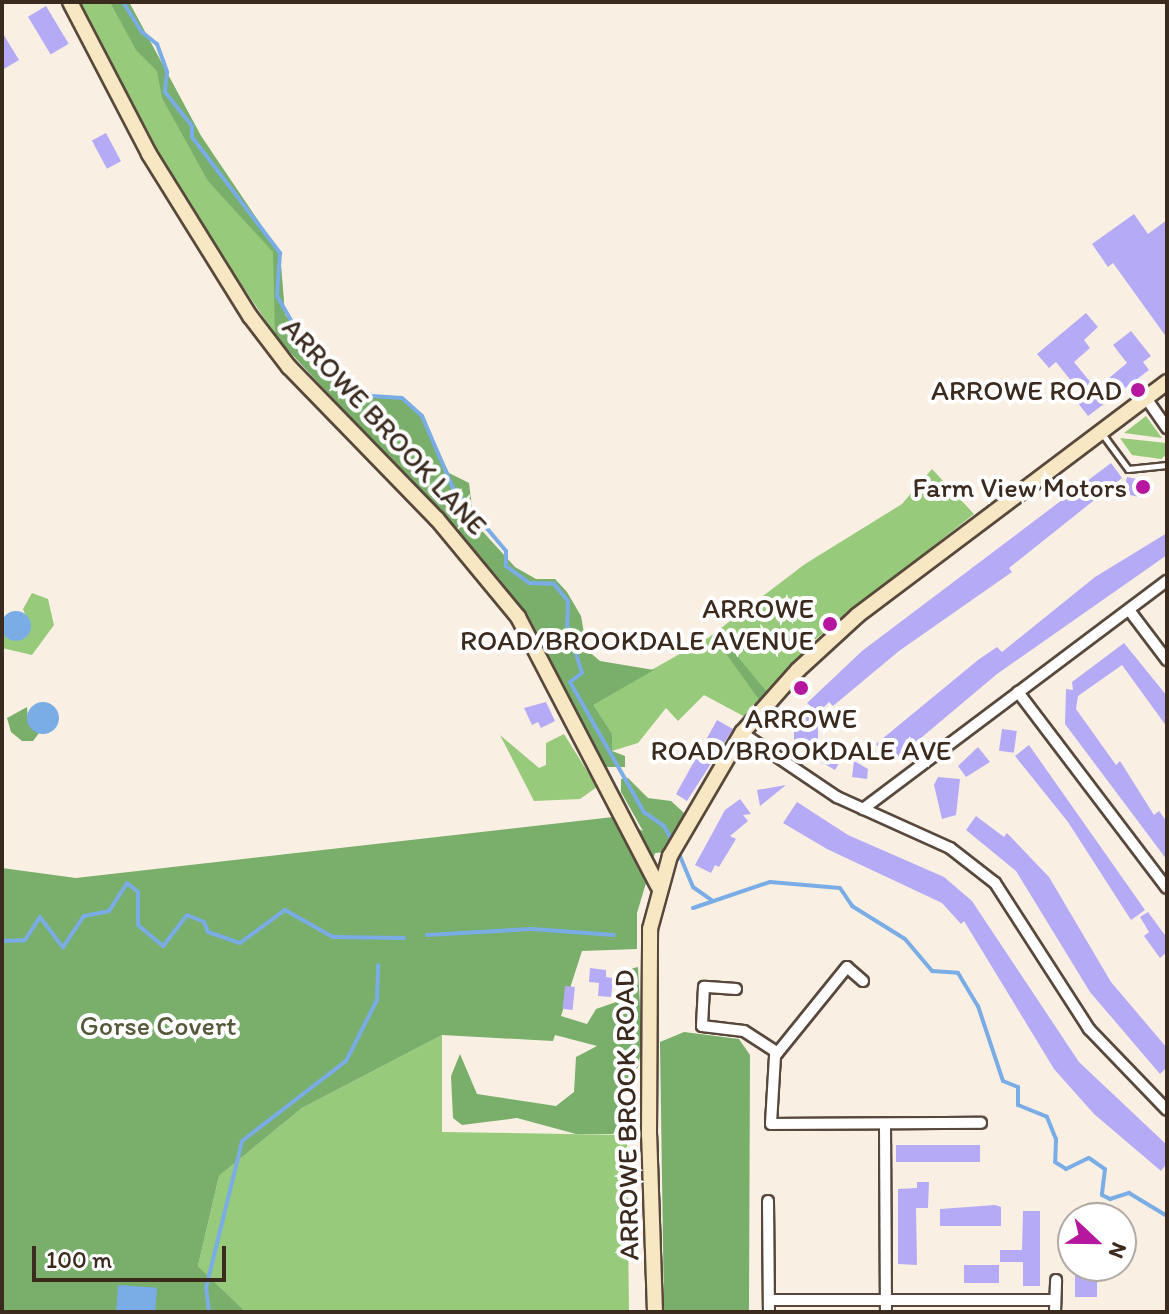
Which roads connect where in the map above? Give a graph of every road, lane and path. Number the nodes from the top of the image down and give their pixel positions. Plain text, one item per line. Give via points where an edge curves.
1 (70, 2) edge
2 (1167, 382) edge
3 (1146, 398) junction
4 (1167, 428) edge
5 (1101, 432) junction
6 (1167, 465) edge
7 (1167, 581) edge
8 (1129, 610) junction
9 (1167, 660) edge
10 (1018, 692) junction
11 (742, 733) junction
12 (863, 809) junction
13 (658, 886) junction
14 (1167, 888) edge
15 (863, 981) dead end
16 (736, 989) dead end
17 (778, 1053) junction
18 (1167, 1110) edge
19 (981, 1123) dead end
20 (885, 1125) junction
21 (768, 1201) dead end
22 (1056, 1280) dead end
23 (886, 1300) junction
24 (1055, 1300) junction
25 (770, 1306) edge
26 (655, 1312) edge
27 (886, 1312) edge
28 (1055, 1312) edge

1 - 13 street, ARROWE BROOK LANE via 142,142 250,316 289,367 446,529 518,617
2 - 3 street
3 - 4 street
3 - 5 street
5 - 6 lane via 1128,469
5 - 11 street via 858,615 798,670
7 - 8 street
8 - 9 street
8 - 10 street
10 - 12 street
10 - 14 street
11 - 12 street via 802,776
11 - 13 street
12 - 18 street via 950,848 995,883 1089,1029
13 - 26 street, ARROWE BROOK ROAD via 651,918 649,1135
15 - 17 street via 847,967
16 - 17 street via 704,987 702,1026 744,1031
17 - 20 street via 771,1124
19 - 20 street
20 - 23 street
21 - 25 street
22 - 24 street
23 - 24 street
23 - 25 street
23 - 27 street
24 - 28 street

